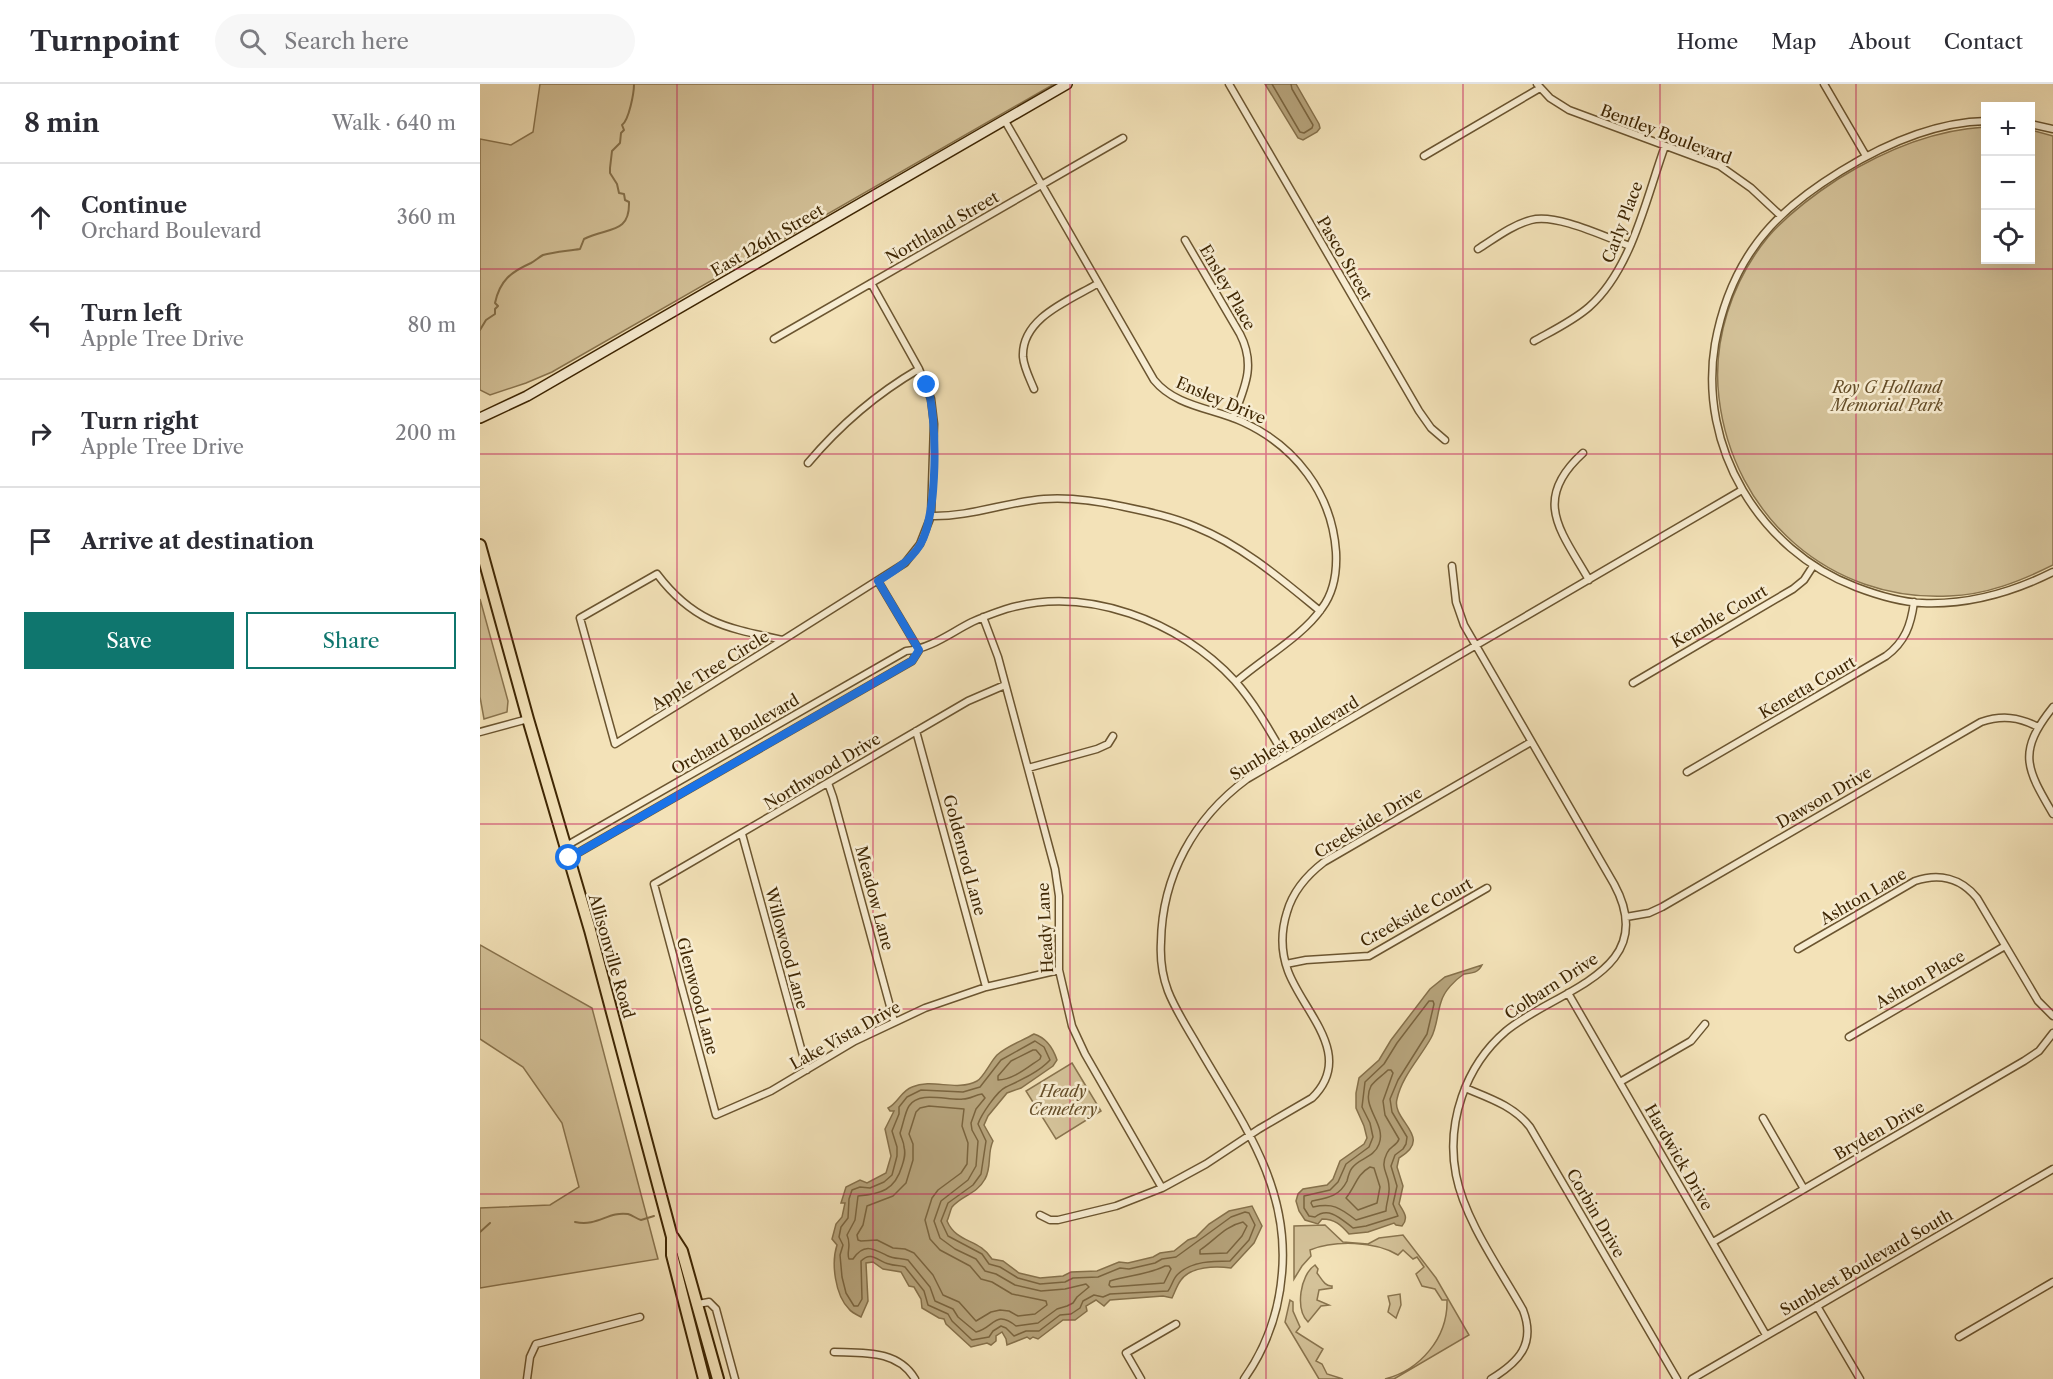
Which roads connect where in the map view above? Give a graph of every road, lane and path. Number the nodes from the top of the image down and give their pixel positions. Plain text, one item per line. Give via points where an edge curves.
1 (1067, 84) edge
2 (1229, 84) edge
3 (1824, 84) edge
4 (1538, 86) edge
5 (1005, 121) junction
6 (1981, 122) edge
7 (2035, 125) edge
8 (2053, 129) edge
9 (1123, 138) dead end
10 (1665, 146) junction
11 (1424, 156) dead end
12 (1866, 156) junction
13 (1040, 185) junction
14 (1781, 216) junction
15 (1185, 240) dead end
16 (1630, 246) junction
17 (1478, 249) dead end
18 (871, 283) junction
19 (1097, 284) junction
20 (774, 339) dead end
21 (1534, 341) dead end
22 (919, 369) junction
23 (1034, 388) dead end
24 (480, 418) edge
25 (1233, 418) junction
26 (1445, 440) dead end
27 (1583, 453) dead end
28 (808, 463) dead end
29 (1742, 490) junction
30 (931, 516) junction
31 (480, 545) edge
32 (1452, 566) dead end
33 (1813, 566) junction
34 (2053, 572) edge
35 (1589, 580) junction
36 (878, 581) junction
37 (1914, 602) junction
38 (1320, 611) junction
39 (983, 617) junction
40 (783, 640) junction
41 (1475, 646) junction
42 (919, 650) junction
43 (1236, 682) junction
44 (1633, 682) dead end
45 (1005, 685) junction
46 (2053, 706) edge
47 (528, 718) junction
48 (2038, 727) junction
49 (916, 731) junction
50 (480, 732) edge
51 (1113, 736) dead end
52 (1532, 742) junction
53 (1285, 758) junction
54 (1028, 768) junction
55 (1687, 772) dead end
56 (828, 783) junction
57 (2053, 814) edge
58 (742, 834) junction
59 (566, 846) junction
60 (569, 858) junction
61 (654, 884) joint
62 (1487, 888) dead end
63 (1626, 917) junction
64 (2005, 946) junction
65 (1798, 949) dead end
66 (1286, 964) junction
67 (1059, 970) junction
68 (986, 987) junction
69 (1568, 993) junction
70 (2053, 1016) edge
71 (894, 1021) junction
72 (1705, 1024) dead end
73 (2053, 1033) edge
74 (1849, 1037) dead end
75 (807, 1070) junction
76 (1620, 1082) junction
77 (1465, 1088) junction
78 (716, 1115) joint
79 (1763, 1118) dead end
80 (1249, 1136) junction
81 (2053, 1169) edge
82 (1162, 1188) junction
83 (1804, 1189) junction
84 (1040, 1215) dead end
85 (672, 1237) junction
86 (1713, 1242) junction
87 (2053, 1282) edge
88 (698, 1304) junction
89 (1817, 1306) junction
90 (640, 1317) dead end
91 (1176, 1324) dead end
92 (1766, 1335) junction
93 (1959, 1337) dead end
94 (834, 1352) dead end
95 (527, 1379) edge
96 (704, 1379) edge
97 (718, 1379) edge
98 (735, 1379) edge
99 (915, 1379) edge
100 (1141, 1379) edge
101 (1244, 1379) edge
102 (1491, 1379) edge
103 (1677, 1379) edge
104 (1692, 1379) edge
105 (1860, 1379) edge

1 - 5 main road, East 126th Street
2 - 26 street, Pasco Street via 1419,411
3 - 12 street
4 - 10 street, Bentley Boulevard via 1569,110
4 - 11 street
5 - 13 street, Ensley Drive
5 - 24 main road, East 126th Street via 526,396
6 - 12 street via 1921,132
7 - 8 street
9 - 13 street, Northland Street
10 - 14 street, Bentley Boulevard via 1720,166 1752,188
10 - 16 street, Carly Place
12 - 14 street via 1801,198
13 - 18 street, Northland Street
13 - 19 street, Ensley Drive
14 - 29 street via 1757,244 1733,283 1714,354 1716,418 1726,458
15 - 25 street, Ensley Place via 1247,350 1249,369
16 - 17 street via 1541,218 1522,223
16 - 21 street, Carly Place via 1613,281 1594,303
18 - 20 street, Northland Street
18 - 22 street
19 - 23 street via 1032,328 1023,356
19 - 25 street, Ensley Drive via 1157,384 1179,399
22 - 28 street via 856,413
22 - 30 street via 933,416
25 - 38 street, Ensley Drive via 1268,435 1292,454 1313,480 1327,507 1336,564 1332,590
27 - 35 street via 1562,475 1554,504 1558,526
29 - 33 street via 1774,532
29 - 35 street, Sunblest Boulevard
30 - 36 street via 924,538 913,554
30 - 38 street via 961,515 1062,498 1152,513 1196,526 1230,543
31 - 47 main road, Allisonville Road
32 - 41 street via 1457,608
33 - 37 street via 1866,591
33 - 44 street, Kemble Court via 1793,589
34 - 37 street via 2022,587 1984,598
35 - 41 street, Sunblest Boulevard
36 - 40 street
36 - 42 street
37 - 55 street, Kenetta Court via 1909,628 1891,652
38 - 43 street, Ensley Drive
39 - 42 street, Orchard Boulevard
39 - 43 street, Orchard Boulevard via 1018,606 1049,603 1123,611 1181,638
39 - 45 street, Heady Lane
40 - 40 street, Apple Tree Circle via 707,619 676,597 657,574 580,618 615,744
41 - 52 street
41 - 53 street, Sunblest Boulevard
42 - 59 street, Orchard Boulevard via 906,651
42 - 60 street, Orchard Boulevard via 912,661
43 - 53 street, Orchard Boulevard
45 - 49 street, Northwood Drive via 980,694
45 - 54 street, Heady Lane
46 - 48 street
47 - 50 street
47 - 59 main road, Allisonville Road
48 - 57 street via 2030,745 2029,765
48 - 63 street, Dawson Drive via 2010,717 1981,722 1662,907
49 - 56 street, Northwood Drive
49 - 68 street, Goldenrod Lane
51 - 54 street via 1097,749
52 - 63 street via 1614,884
52 - 66 street, Creekside Drive via 1315,869 1298,887 1285,917 1282,940
53 - 80 street, Sunblest Boulevard via 1236,787 1199,826 1176,867 1162,922 1161,965 1168,993
54 - 67 street, Heady Lane via 1058,887
56 - 58 street, Northwood Drive
56 - 71 street, Meadow Lane
58 - 61 street, Northwood Drive
58 - 75 street, Willowood Lane
59 - 60 main road, Allisonville Road
60 - 85 main road, Allisonville Road
61 - 78 street, Glenwood Lane
62 - 66 street, Creekside Court via 1369,956
63 - 69 street, Colbarn Drive via 1621,945 1613,960 1597,976
64 - 65 street, Ashton Lane via 1972,892 1955,880 1934,877 1910,884
64 - 70 street, Ashton Lane via 2038,1001
64 - 74 street, Ashton Place
66 - 80 street, Creekside Drive via 1326,1042 1328,1073 1312,1098
67 - 68 street, Lake Vista Drive
67 - 82 street, Heady Lane via 1066,1007 1080,1045
68 - 71 street, Lake Vista Drive
69 - 76 street, Hardwick Drive
69 - 77 street, Colbarn Drive via 1506,1031 1483,1056
71 - 75 street, Lake Vista Drive
72 - 76 street via 1691,1041
73 - 83 street, Bryden Drive via 2039,1051 2024,1061
75 - 78 street, Lake Vista Drive
76 - 86 street, Hardwick Drive
77 - 102 street, Colbarn Drive via 1453,1137 1458,1185 1469,1215 1523,1310 1527,1324 1520,1356
77 - 103 street, Corbin Drive via 1509,1107 1530,1127
79 - 83 street
80 - 82 street, Creekside Drive
80 - 101 street, Sunblest Boulevard via 1275,1192 1284,1250 1275,1316
81 - 89 street, Sunblest Boulevard South
82 - 84 street, Creekside Drive via 1122,1204 1058,1221
83 - 86 street, Bryden Drive
85 - 88 main road, Allisonville Road via 682,1251
85 - 96 main road, Allisonville Road via 672,1255
86 - 92 street, Hardwick Drive
87 - 93 street
88 - 97 main road, Allisonville Road
88 - 98 street via 709,1302 716,1309
89 - 92 street, Sunblest Boulevard South
89 - 105 street
90 - 95 street via 536,1344
91 - 100 street via 1126,1353
92 - 104 street, Sunblest Boulevard South
94 - 99 street via 890,1357 906,1367

